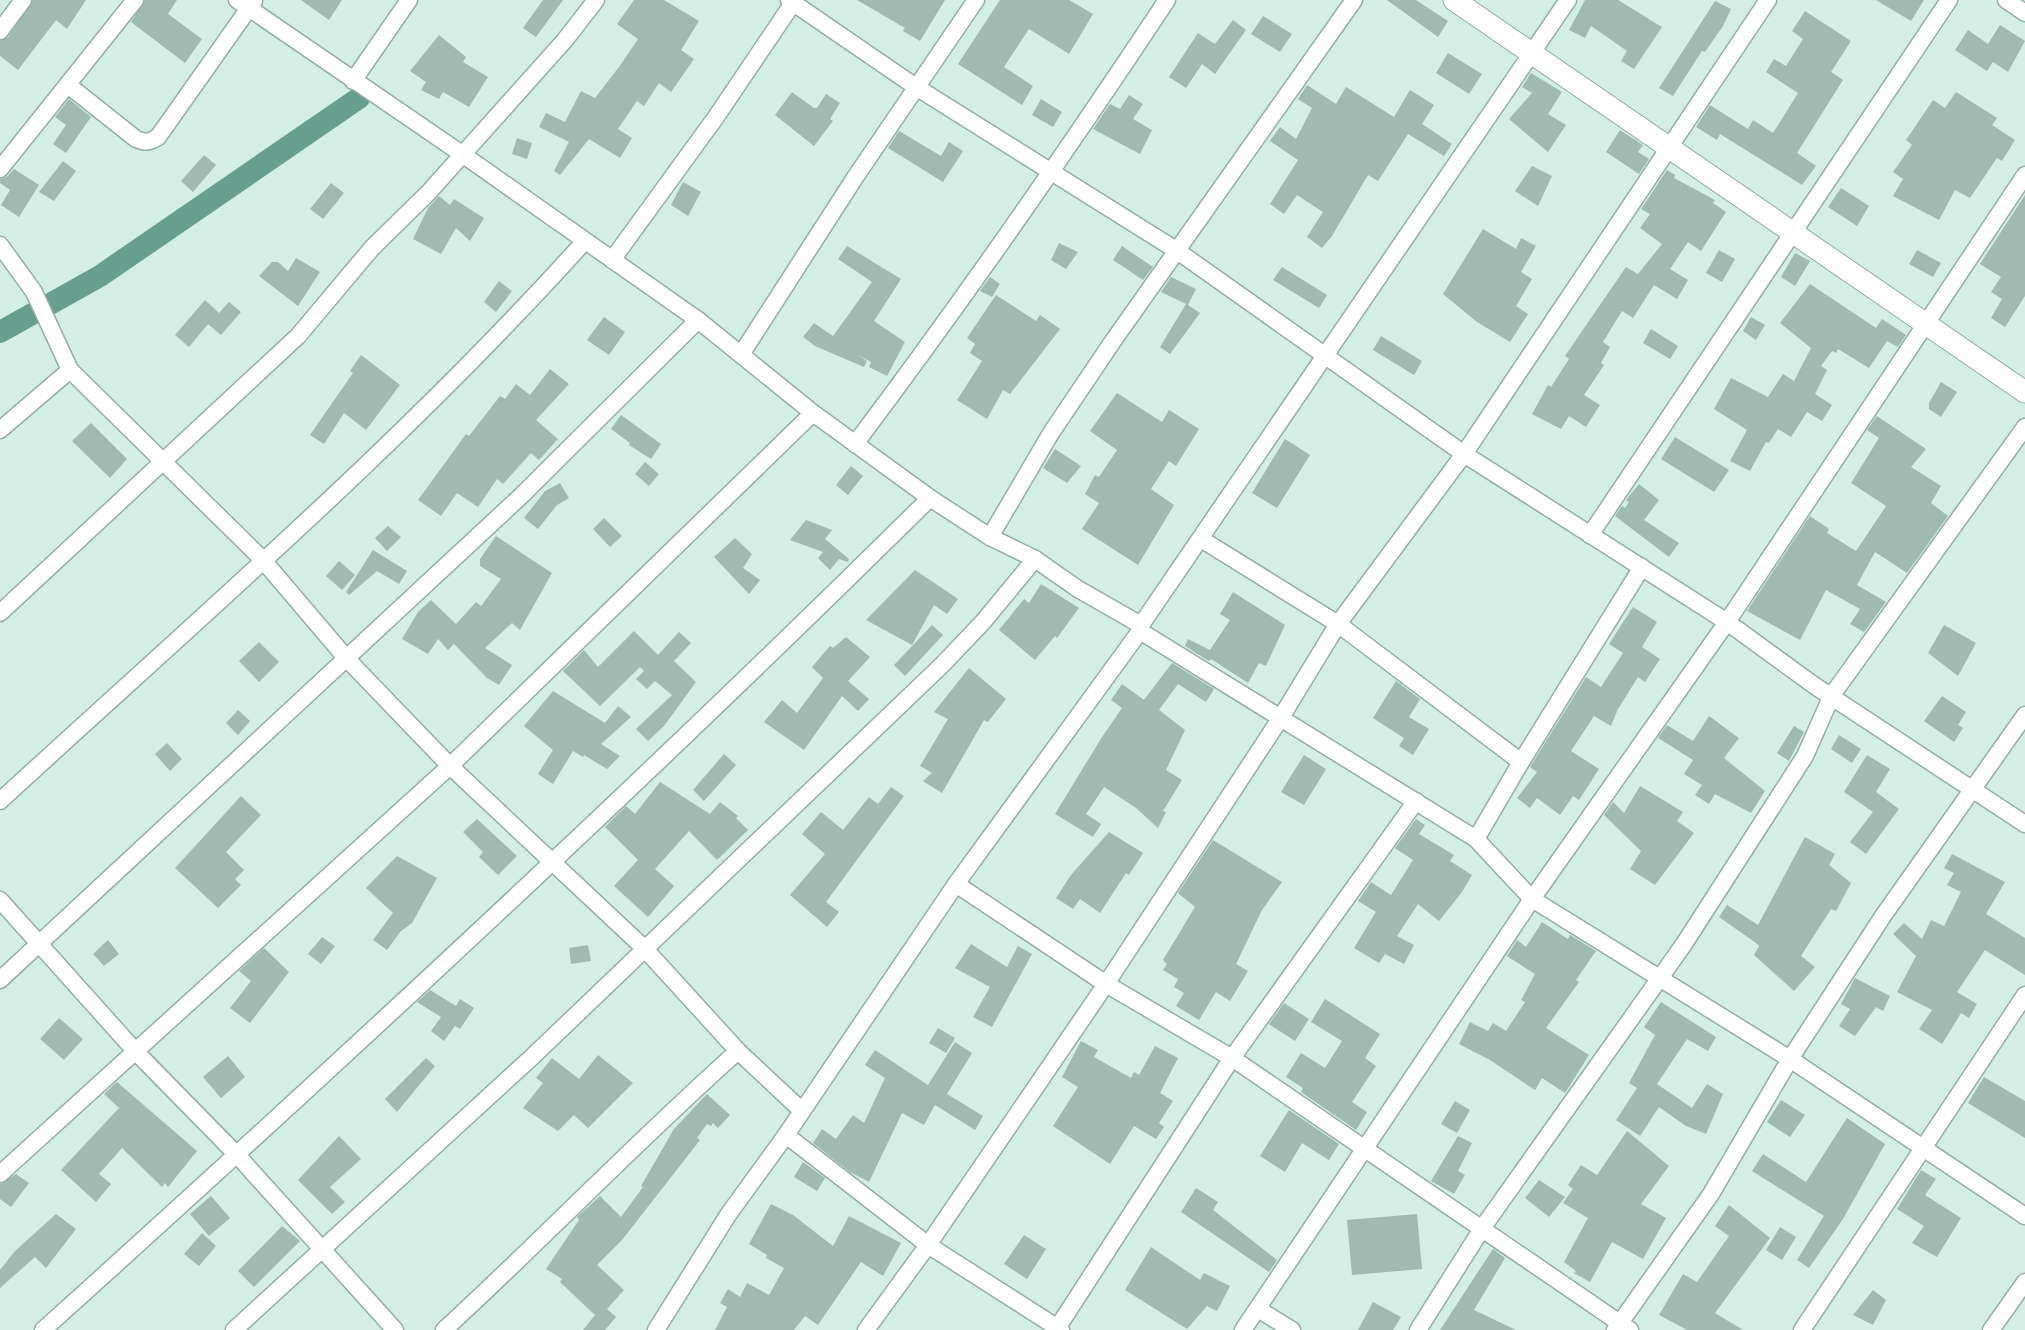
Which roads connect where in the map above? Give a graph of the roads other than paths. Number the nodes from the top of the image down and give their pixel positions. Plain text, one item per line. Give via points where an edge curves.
1 (23, 0) edge
2 (135, 0) edge
3 (409, 0) edge
4 (596, 0) edge
5 (976, 0) edge
6 (1167, 0) edge
7 (1354, 0) edge
8 (1454, 0) edge
9 (1568, 0) edge
10 (1768, 0) edge
11 (1949, 0) edge
12 (2006, 0) edge
13 (793, 1) edge
14 (247, 3) edge
15 (2025, 13) edge
16 (0, 31) edge
17 (1531, 54) junction
18 (353, 81) junction
19 (68, 85) junction
20 (916, 87) junction
21 (1669, 149) junction
22 (462, 154) junction
23 (0, 169) edge
24 (1052, 172) junction
25 (2025, 175) edge
26 (1792, 234) junction
27 (584, 242) junction
28 (0, 245) edge
29 (1176, 250) junction
30 (612, 260) junction
31 (698, 320) junction
32 (1924, 323) junction
33 (742, 353) junction
34 (1326, 357) junction
35 (70, 370) junction
36 (2025, 392) edge
37 (813, 413) junction
38 (2025, 427) edge
39 (0, 430) edge
40 (855, 444) junction
41 (1464, 454) junction
42 (163, 462) junction
43 (930, 498) junction
44 (1590, 535) junction
45 (990, 537) junction
46 (1201, 539) junction
47 (262, 559) junction
48 (1035, 559) junction
49 (1642, 567) junction
50 (0, 613) edge
51 (1727, 622) junction
52 (1338, 624) junction
53 (1140, 628) junction
54 (347, 659) junction
55 (1832, 695) junction
56 (2025, 715) edge
57 (1280, 719) junction
58 (1521, 762) junction
59 (450, 766) junction
60 (1972, 789) junction
61 (0, 801) edge
62 (1416, 801) junction
63 (2025, 824) edge
64 (1476, 839) junction
65 (551, 863) junction
66 (956, 884) junction
67 (1532, 899) junction
68 (0, 900) edge
69 (40, 942) junction
70 (644, 948) junction
71 (1660, 976) junction
72 (0, 980) edge
73 (1106, 984) junction
74 (2025, 995) edge
75 (738, 1051) junction
76 (136, 1052) junction
77 (1232, 1058) junction
78 (1790, 1059) junction
79 (801, 1110) junction
80 (786, 1135) junction
81 (1367, 1148) junction
82 (1925, 1148) junction
83 (237, 1155) junction
84 (0, 1174) edge
85 (2025, 1216) edge
86 (1484, 1227) junction
87 (928, 1245) junction
88 (322, 1251) junction
89 (2025, 1282) edge
90 (1257, 1309) junction
91 (1621, 1328) edge
92 (1058, 1329) edge
93 (43, 1330) edge
94 (234, 1330) edge
95 (396, 1330) edge
96 (444, 1330) edge
97 (656, 1330) edge
98 (866, 1330) edge
99 (1243, 1330) edge
100 (1292, 1330) edge
101 (1418, 1330) edge
102 (1802, 1330) edge
103 (1991, 1330) edge

1 - 16 street
2 - 19 street
3 - 18 street
4 - 22 street
5 - 20 street
6 - 24 street
7 - 29 street
8 - 17 street
9 - 17 street
10 - 21 street
11 - 26 street
12 - 15 street
13 - 20 street
13 - 30 street via 716,117
14 - 18 street
14 - 19 street via 152,141 136,139
17 - 21 street
17 - 34 street
18 - 22 street
19 - 23 street
20 - 24 street
20 - 33 street
21 - 26 street
21 - 41 street
22 - 27 street
22 - 42 street via 372,248 298,336
24 - 29 street
24 - 40 street
25 - 32 street
26 - 32 street
26 - 44 street
27 - 30 street
27 - 47 street via 415,419
28 - 35 street via 33,292
29 - 34 street
29 - 45 street via 1052,433
30 - 31 street
31 - 33 street
31 - 54 street via 521,496
32 - 36 street
32 - 51 street
33 - 37 street
34 - 41 street
34 - 46 street
35 - 39 street
35 - 42 street
37 - 40 street
37 - 59 street
38 - 55 street
40 - 43 street
41 - 44 street
41 - 52 street
42 - 47 street
42 - 50 street
43 - 45 street
43 - 65 street
44 - 49 street
45 - 48 street
46 - 52 street
46 - 53 street
47 - 54 street
47 - 61 street
48 - 53 street
48 - 70 street via 942,665
49 - 51 street
49 - 58 street
51 - 55 street
51 - 67 street
52 - 57 street
52 - 58 street
53 - 57 street
53 - 66 street
54 - 59 street
54 - 69 street
55 - 60 street
55 - 71 street via 1805,756
56 - 60 street
57 - 62 street
57 - 73 street
58 - 64 street
59 - 65 street
59 - 76 street
60 - 63 street
60 - 78 street
62 - 64 street
62 - 77 street
64 - 67 street
65 - 70 street
65 - 83 street
66 - 73 street
66 - 79 street
67 - 71 street
67 - 81 street
68 - 69 street
69 - 72 street
69 - 76 street
70 - 75 street
70 - 88 street
71 - 78 street
71 - 86 street
73 - 77 street
73 - 87 street
74 - 82 street
75 - 79 street
75 - 96 street
76 - 83 street
76 - 84 street
77 - 81 street
77 - 92 street
78 - 82 street
78 - 91 street via 1711,1194
79 - 80 street
80 - 87 street
80 - 97 street via 728,1215
81 - 86 street
81 - 90 street
82 - 85 street
82 - 102 street
83 - 88 street
83 - 93 street
86 - 91 street
86 - 101 street
87 - 92 street
87 - 98 street
88 - 94 street
88 - 95 street
89 - 103 street
90 - 99 street
90 - 100 street

